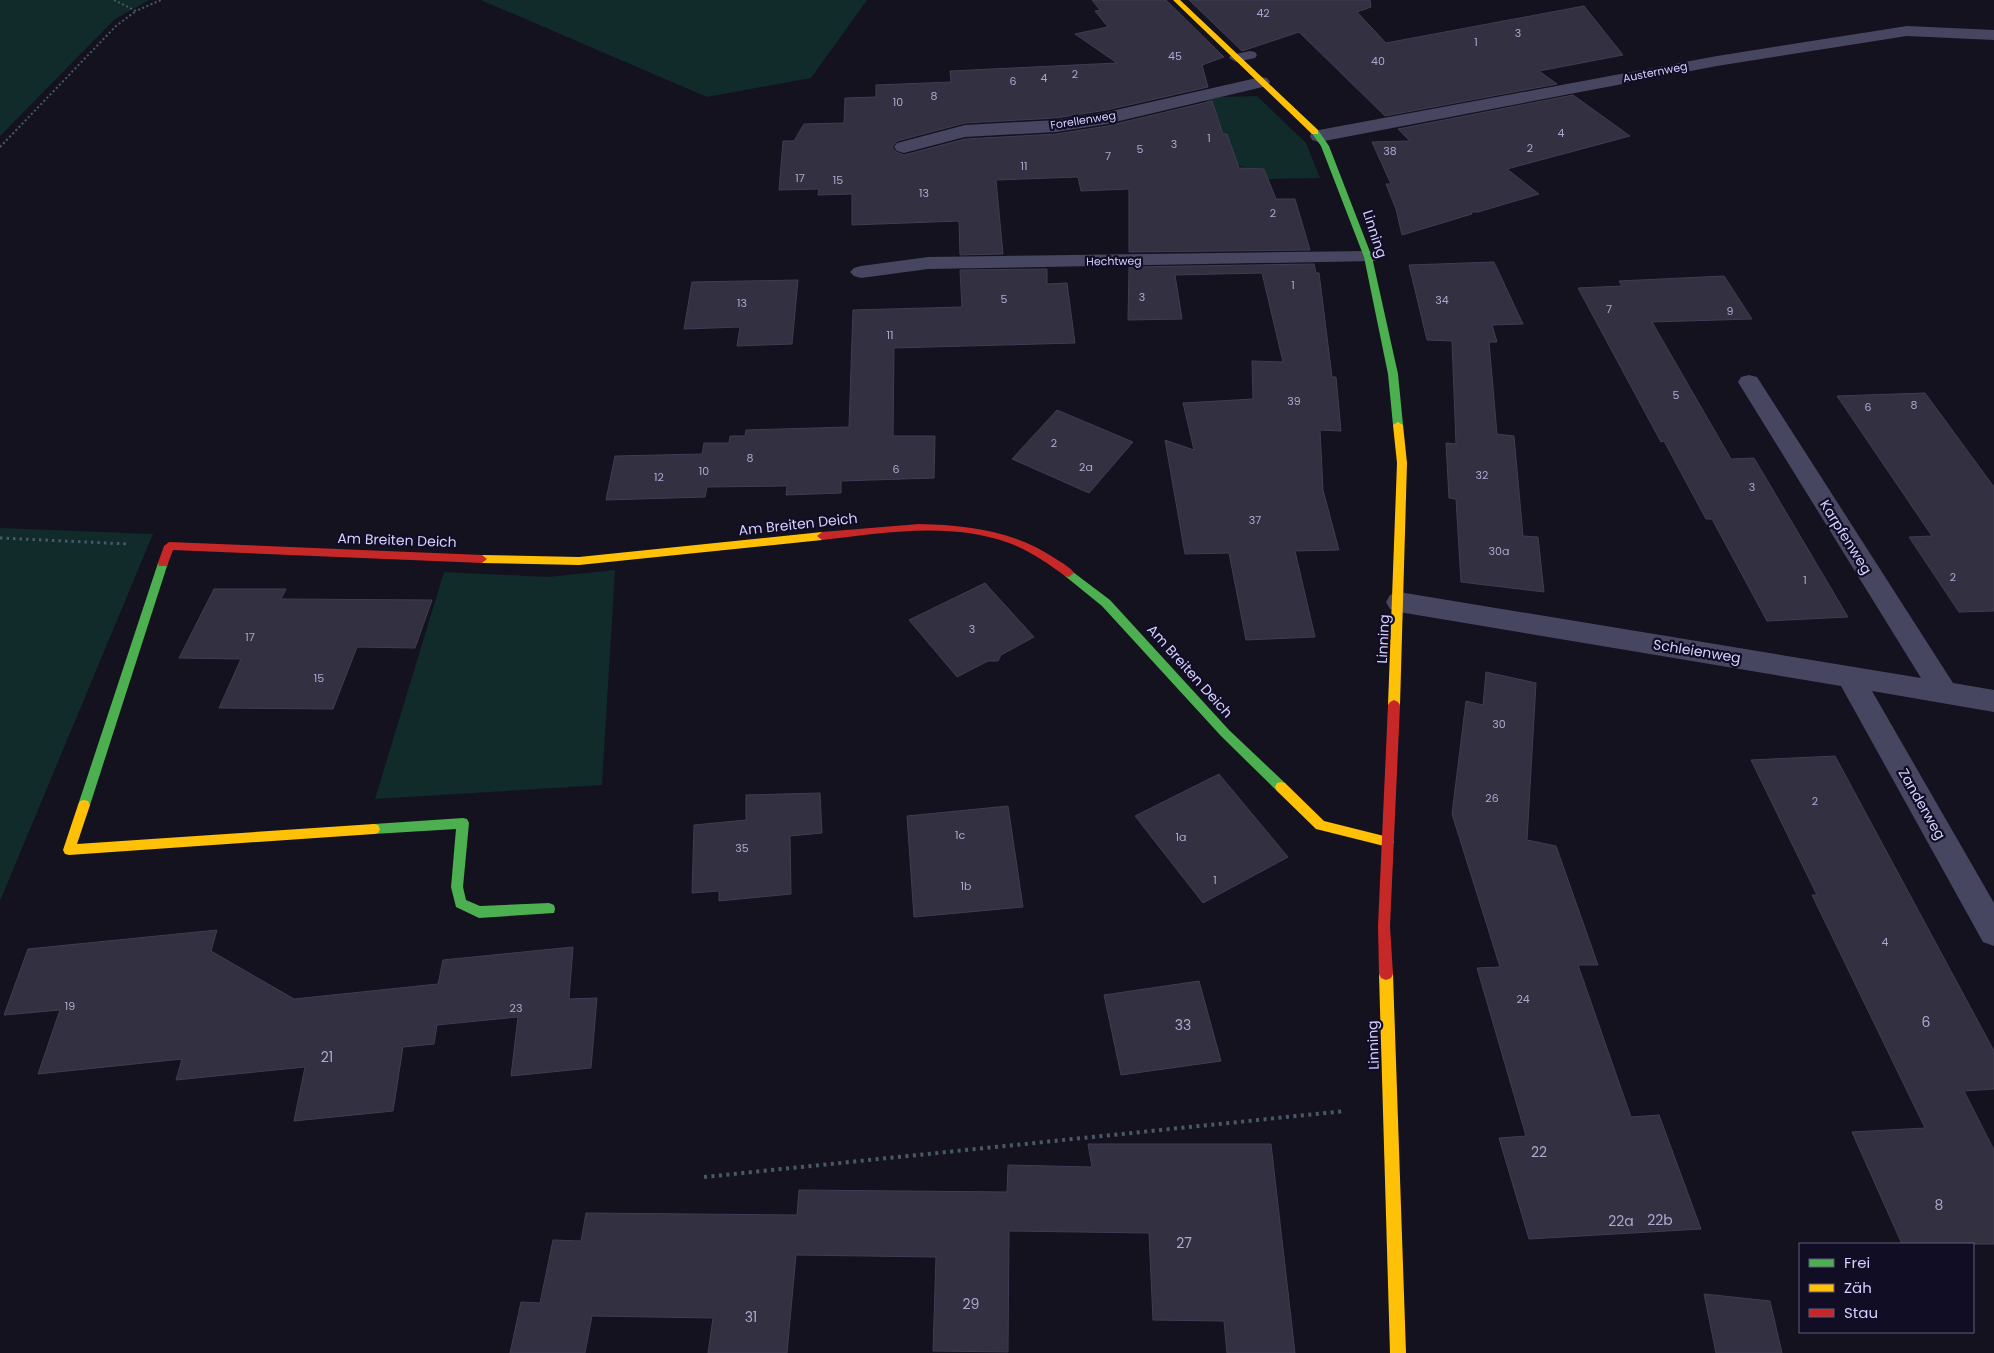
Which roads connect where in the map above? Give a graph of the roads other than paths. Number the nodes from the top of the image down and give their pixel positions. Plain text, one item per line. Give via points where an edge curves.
1 (1176, 0) edge
2 (1994, 35) edge
3 (1261, 82) junction
4 (1319, 136) junction
5 (904, 147) dead end
6 (1368, 257) junction
7 (861, 272) dead end
8 (1749, 382) dead end
9 (1400, 602) junction
10 (1849, 676) junction
11 (1944, 692) junction
12 (1994, 701) edge
13 (1388, 842) junction
14 (549, 909) dead end
15 (1994, 932) edge
16 (1398, 1353) edge

1 - 3 street, Linning via 1243,57
2 - 4 street, Austernweg via 1907,31 1718,61
3 - 4 street, Linning
3 - 5 street, Forellenweg via 1107,118 1056,126 965,131
4 - 6 street, Linning via 1331,157
6 - 7 street, Hechtweg via 928,263
6 - 9 street, Linning via 1399,417 1402,463
8 - 11 street, Karpfenweg
9 - 10 street, Schleienweg
9 - 13 street, Linning
10 - 11 street, Schleienweg
10 - 15 street, Zanderweg
11 - 12 street, Schleienweg
13 - 14 street, Am Breiten Deich via 1320,825 1225,733 1138,635 1092,591 1040,553 981,532 919,526 562,561 169,546 69,850 463,823 457,887 461,903 479,912
13 - 16 street, Linning via 1384,926

